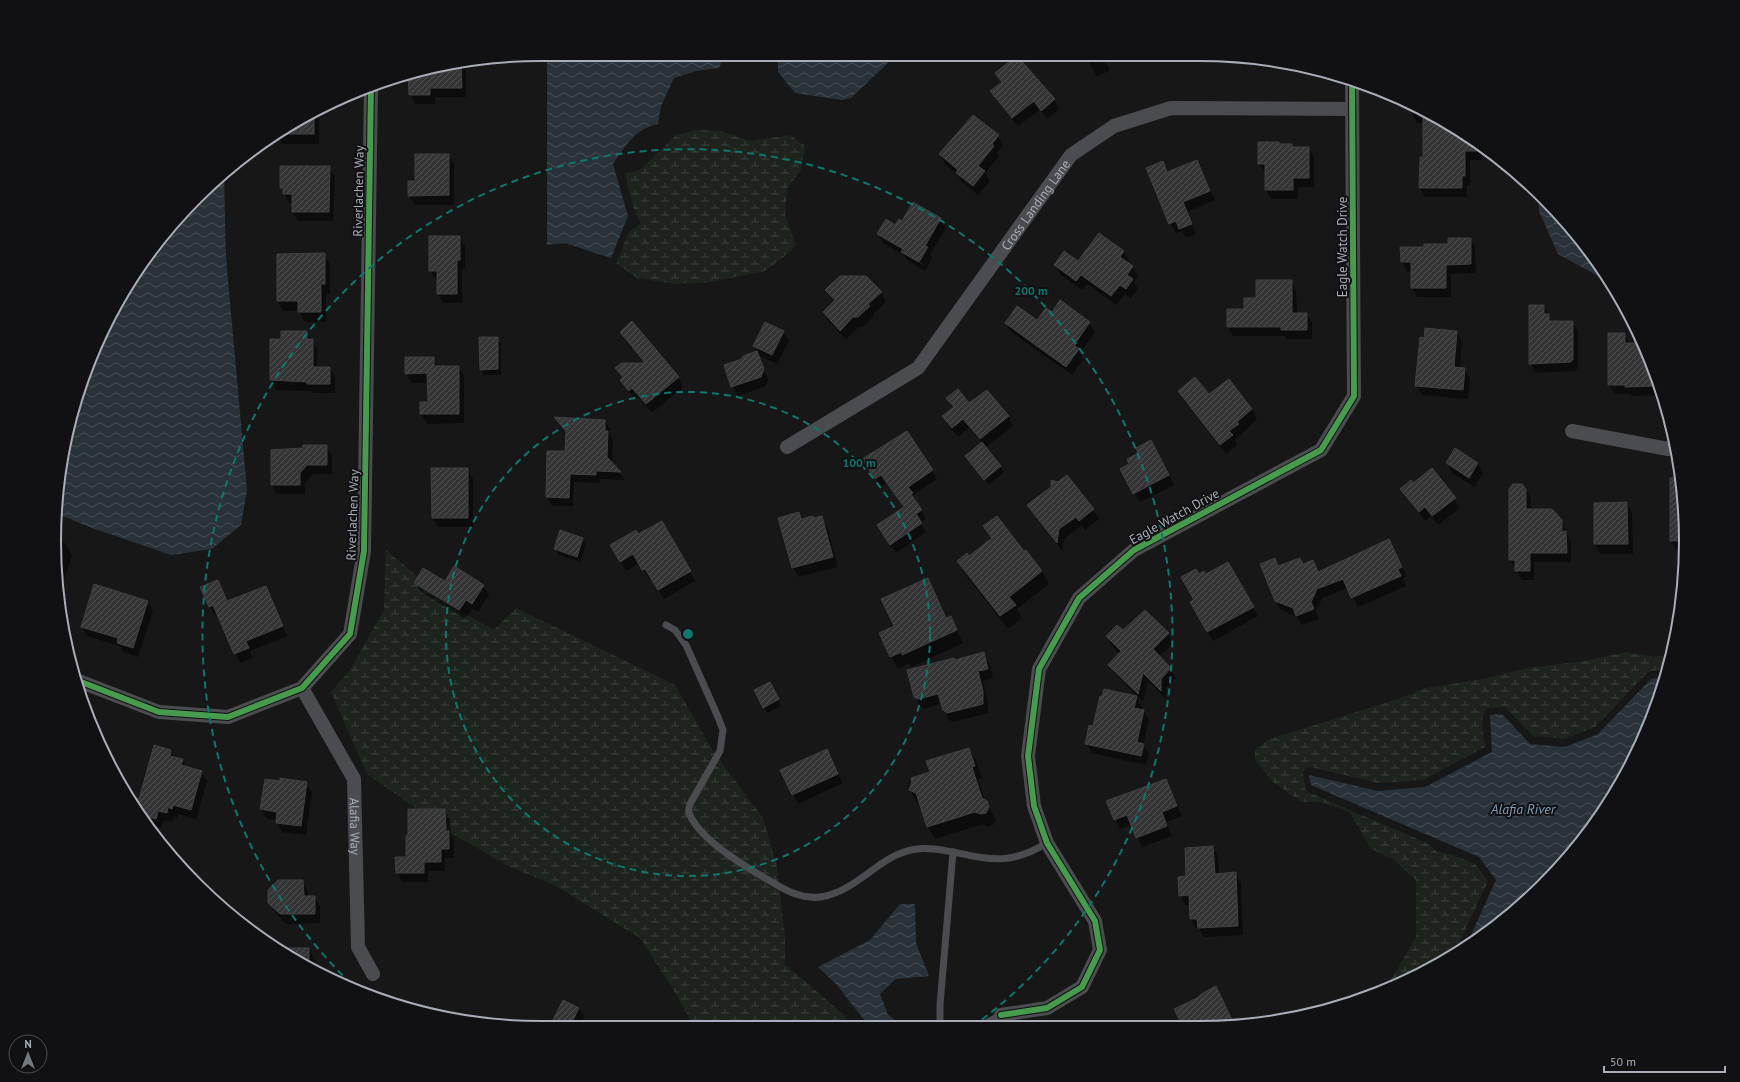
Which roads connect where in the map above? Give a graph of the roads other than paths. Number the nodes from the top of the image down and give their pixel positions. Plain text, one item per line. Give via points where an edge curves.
1 (1352, 86) edge
2 (371, 92) edge
3 (1352, 110) junction
4 (1572, 431) dead end
5 (787, 447) dead end
6 (1670, 449) edge
7 (666, 624) dead end
8 (82, 682) edge
9 (302, 688) junction
10 (1046, 843) junction
11 (953, 852) junction
12 (373, 974) dead end
13 (1001, 1015) joint
14 (940, 1021) edge
15 (990, 1021) edge

1 - 3 street, Eagle Watch Drive
2 - 9 street, Riverlachen Way via 364,551 350,634
3 - 5 street, Cross Landing Lane via 1171,108 1114,126 1071,155 918,368
3 - 10 street, Eagle Watch Drive via 1354,396 1321,450 1134,550 1079,598 1039,669 1028,756 1034,806
4 - 6 street
7 - 11 lane via 675,630 686,646 722,730 720,751 690,804 689,811 696,824 717,847 742,866 794,894 806,897 820,897 843,890 903,852 927,848
8 - 9 street, Riverlachen Way via 159,712 228,717
9 - 12 street, Alafia Way via 354,779 358,947
10 - 11 lane via 1033,851 995,860
10 - 13 street, Eagle Watch Drive via 1096,921 1100,950 1082,988 1047,1008
11 - 14 lane
13 - 15 lane

